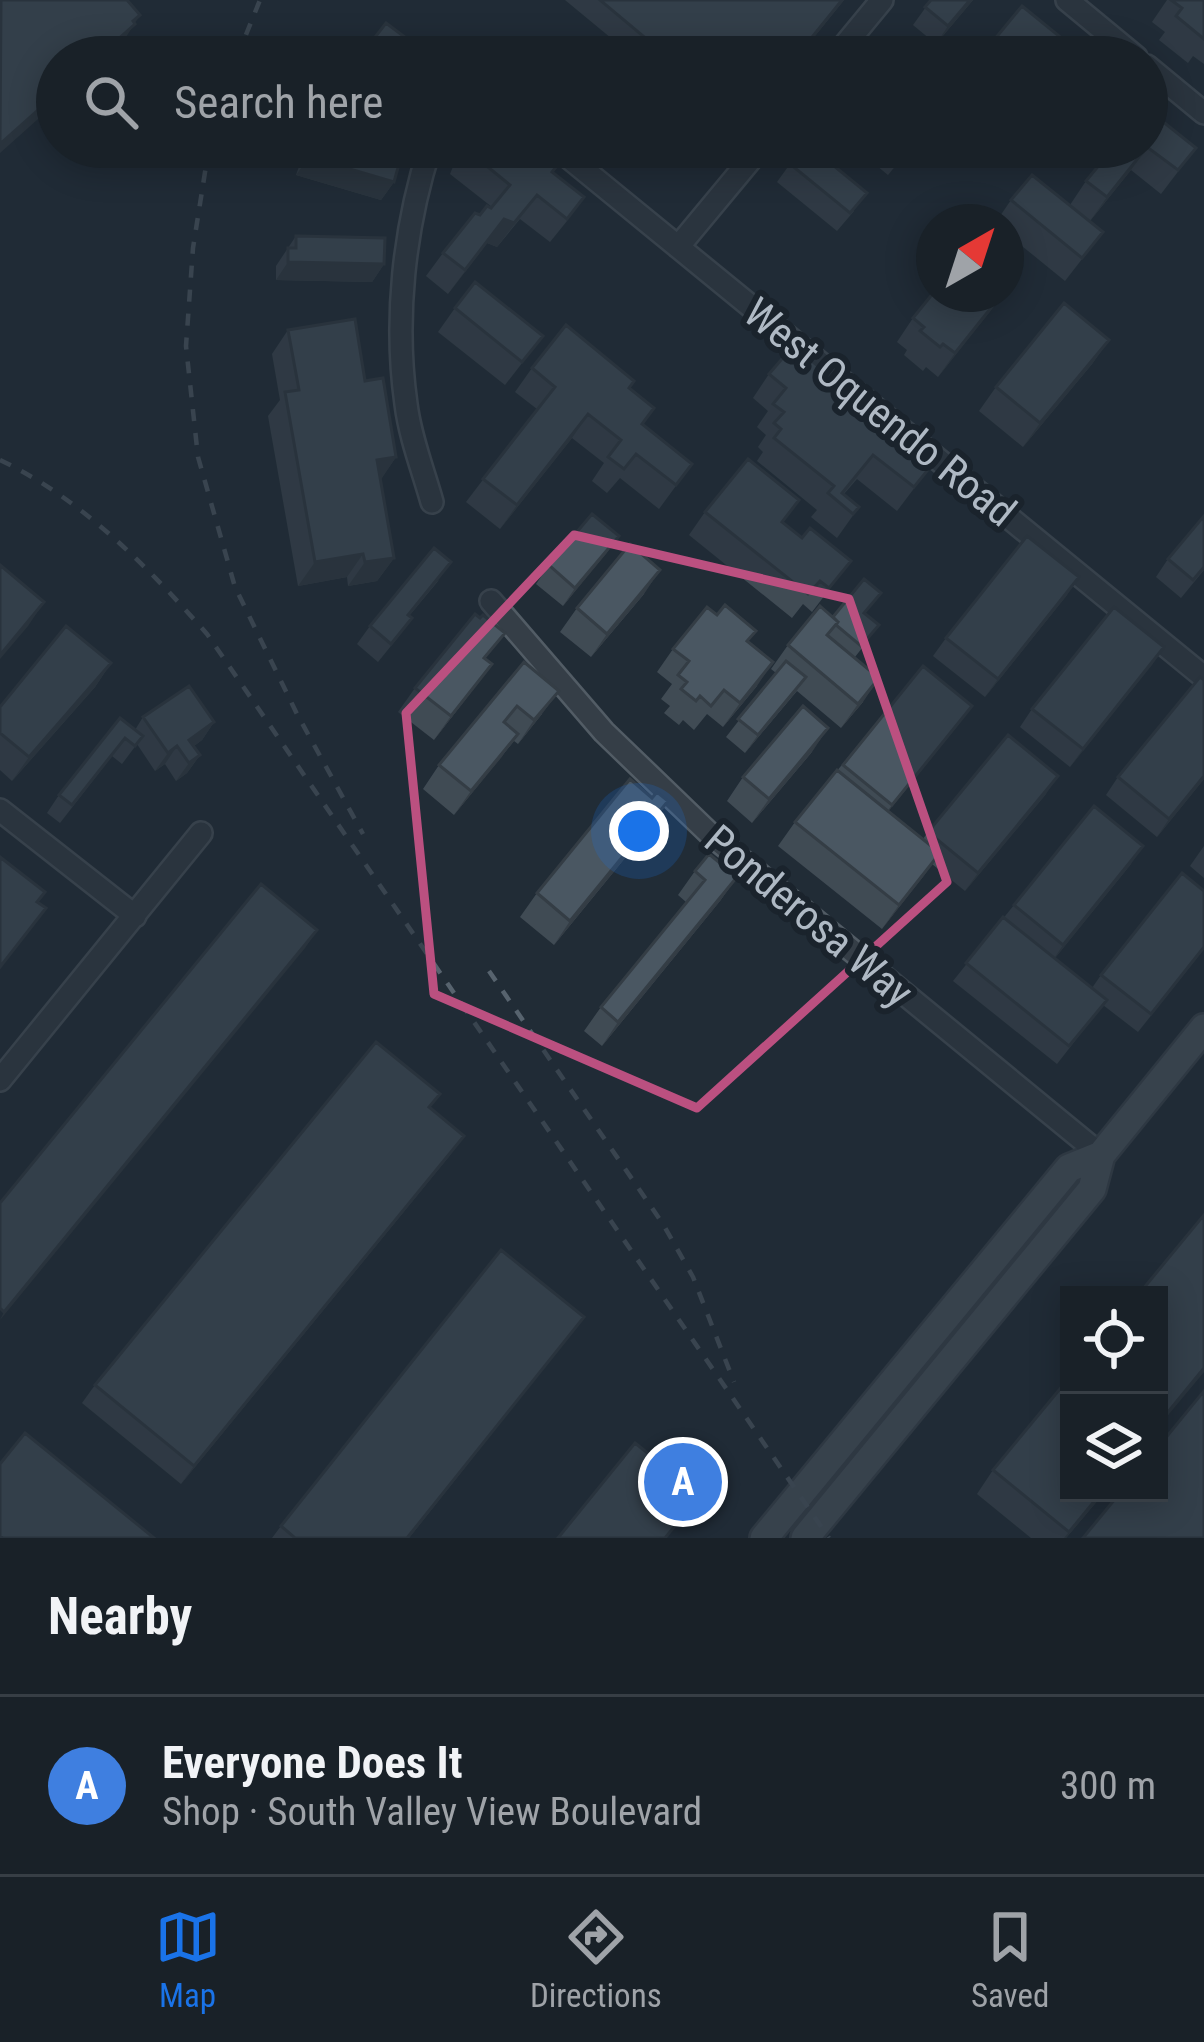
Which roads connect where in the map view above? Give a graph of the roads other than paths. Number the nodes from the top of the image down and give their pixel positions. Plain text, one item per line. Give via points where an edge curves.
1 (882, 0) edge
2 (1066, 0) edge
3 (852, 36) edge
4 (1110, 36) edge
5 (1168, 83) edge
6 (1204, 113) edge
7 (424, 168) edge
8 (582, 168) edge
9 (744, 168) edge
10 (679, 247) junction
11 (432, 502) dead end
12 (491, 601) dead end
13 (1204, 677) edge
14 (0, 809) edge
15 (201, 833) dead end
16 (135, 916) junction
17 (1204, 1028) edge
18 (0, 1080) edge
19 (1101, 1155) junction
20 (764, 1538) edge
21 (805, 1538) edge

1 - 3 street
2 - 4 street
5 - 6 street
7 - 11 street via 411,216 401,345 406,407
8 - 10 street, West Oquendo Road
9 - 10 street
10 - 13 street, West Oquendo Road
12 - 19 street, Ponderosa Way via 604,732 711,835
14 - 16 street
15 - 16 street
16 - 18 street
17 - 19 main road
19 - 20 main road via 1069,1168
19 - 21 main road via 1092,1189

